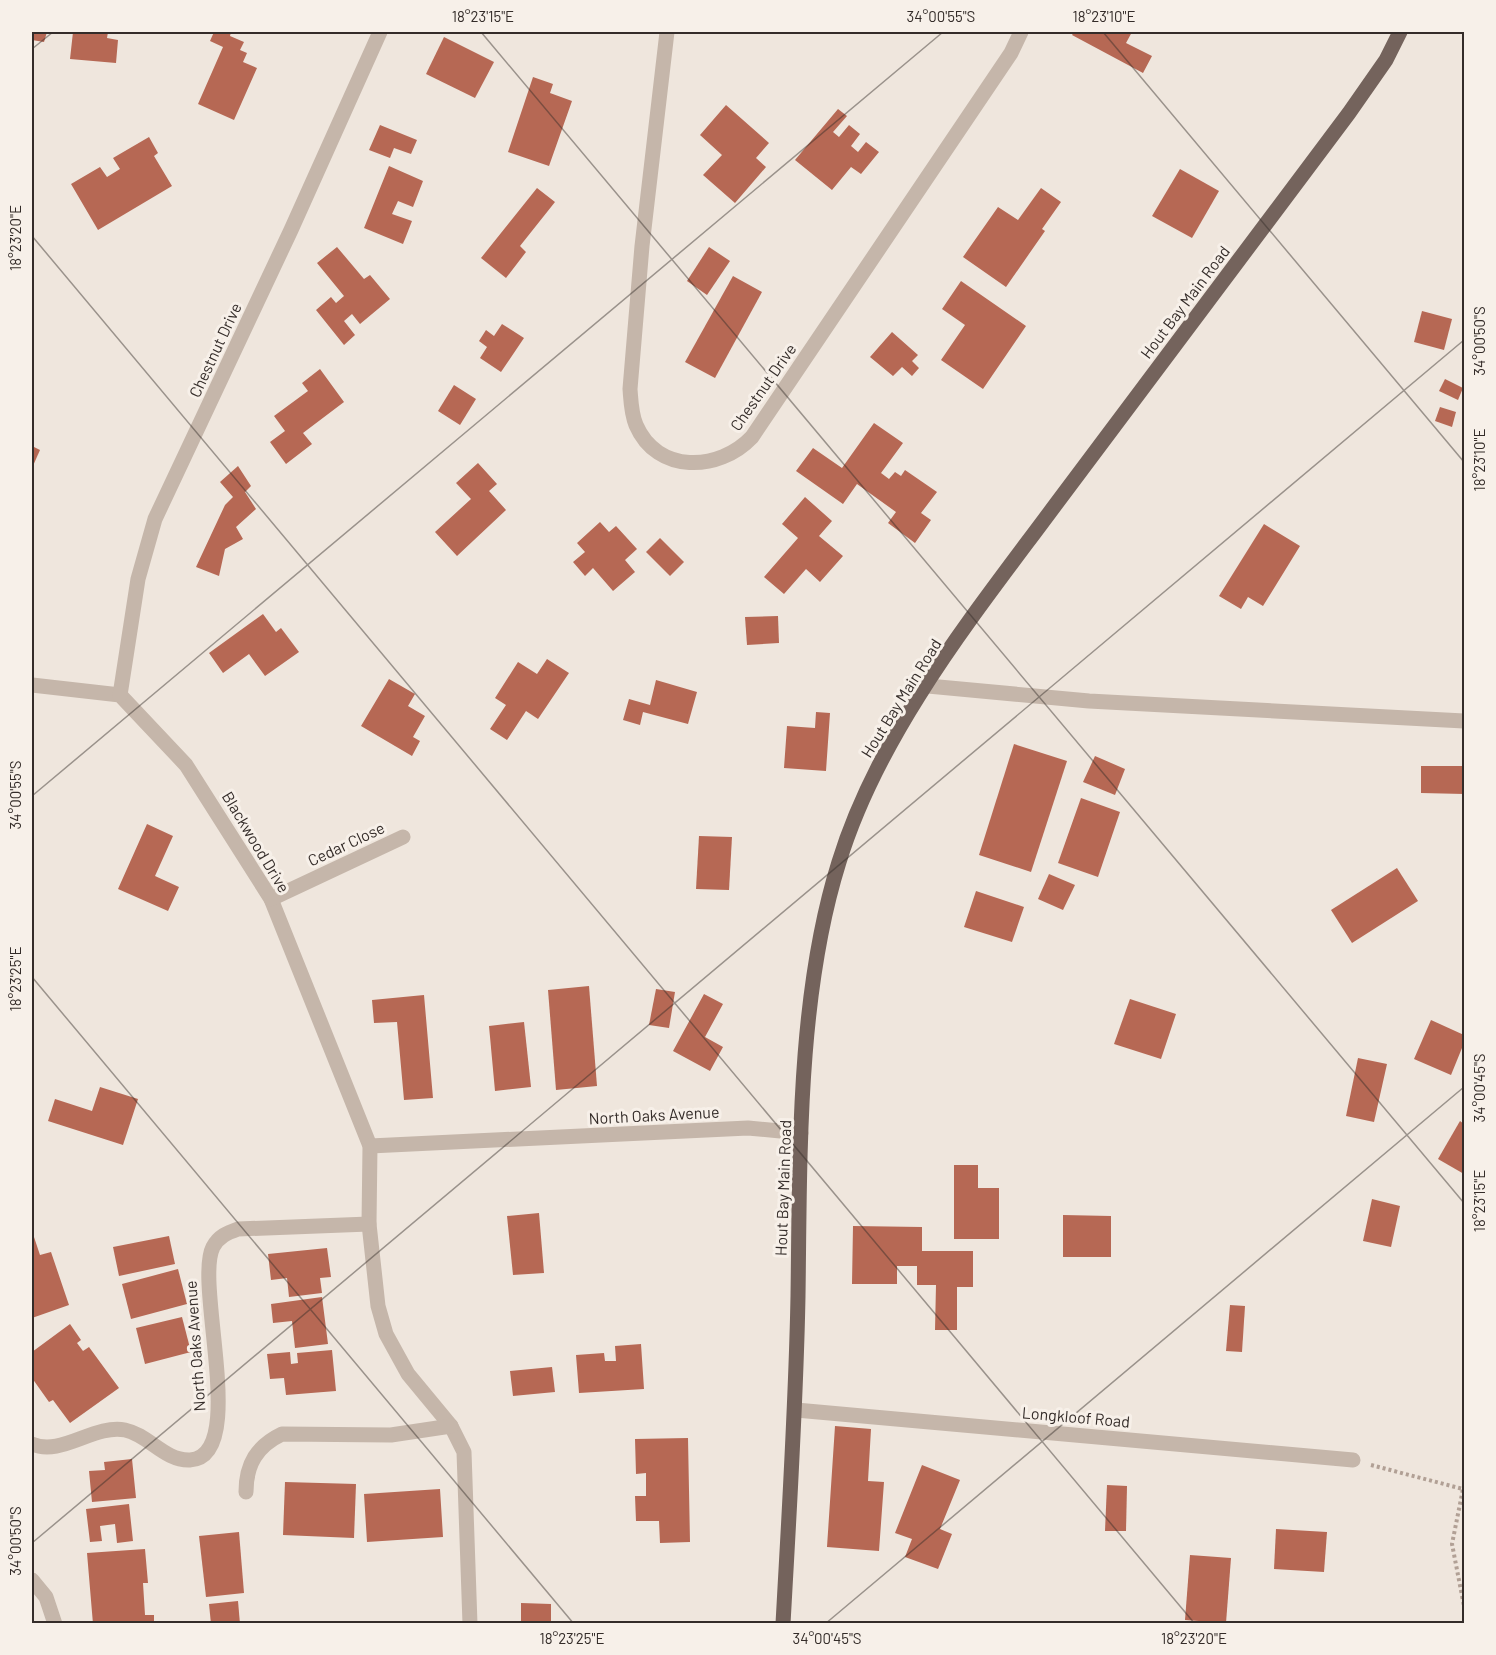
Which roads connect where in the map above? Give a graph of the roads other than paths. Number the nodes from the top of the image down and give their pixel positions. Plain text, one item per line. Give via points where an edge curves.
1 (380, 32) edge
2 (667, 32) edge
3 (1021, 32) edge
4 (1400, 32) edge
5 (32, 685) edge
6 (928, 686) junction
7 (120, 695) junction
8 (1464, 721) edge
9 (403, 837) dead end
10 (271, 899) junction
11 (801, 1133) junction
12 (370, 1146) junction
13 (369, 1224) junction
14 (796, 1410) junction
15 (451, 1426) junction
16 (32, 1444) edge
17 (1353, 1460) road end
18 (246, 1492) dead end
19 (32, 1580) edge
20 (55, 1623) edge
21 (470, 1623) edge
22 (783, 1623) edge

1 - 7 street, Chestnut Drive via 155,519 138,579
2 - 3 street, Chestnut Drive via 642,246 631,410 637,427 656,450 695,464 720,460 740,450 752,437 1011,53
4 - 6 main road, Hout Bay Main Road via 1386,60 1349,113 1033,535
5 - 7 street
6 - 8 street via 1089,701
6 - 11 main road, Hout Bay Main Road via 892,741 839,861 815,961
7 - 10 street, Blackwood Drive via 186,765
9 - 10 street, Cedar Close
10 - 12 street, Blackwood Drive
11 - 12 street, North Oaks Avenue via 748,1128
11 - 14 main road, Hout Bay Main Road
12 - 13 street
13 - 15 street via 378,1306 386,1334 408,1374
13 - 16 street, North Oaks Avenue via 238,1229 221,1236 213,1247 207,1275 219,1410 216,1437 206,1453 190,1460 174,1458 123,1429 51,1446
14 - 17 street, Longkloof Road
14 - 22 main road, Hout Bay Main Road
15 - 18 street via 391,1435 282,1434 256,1452 250,1463
15 - 21 street via 464,1452 466,1470
19 - 20 street via 46,1597

